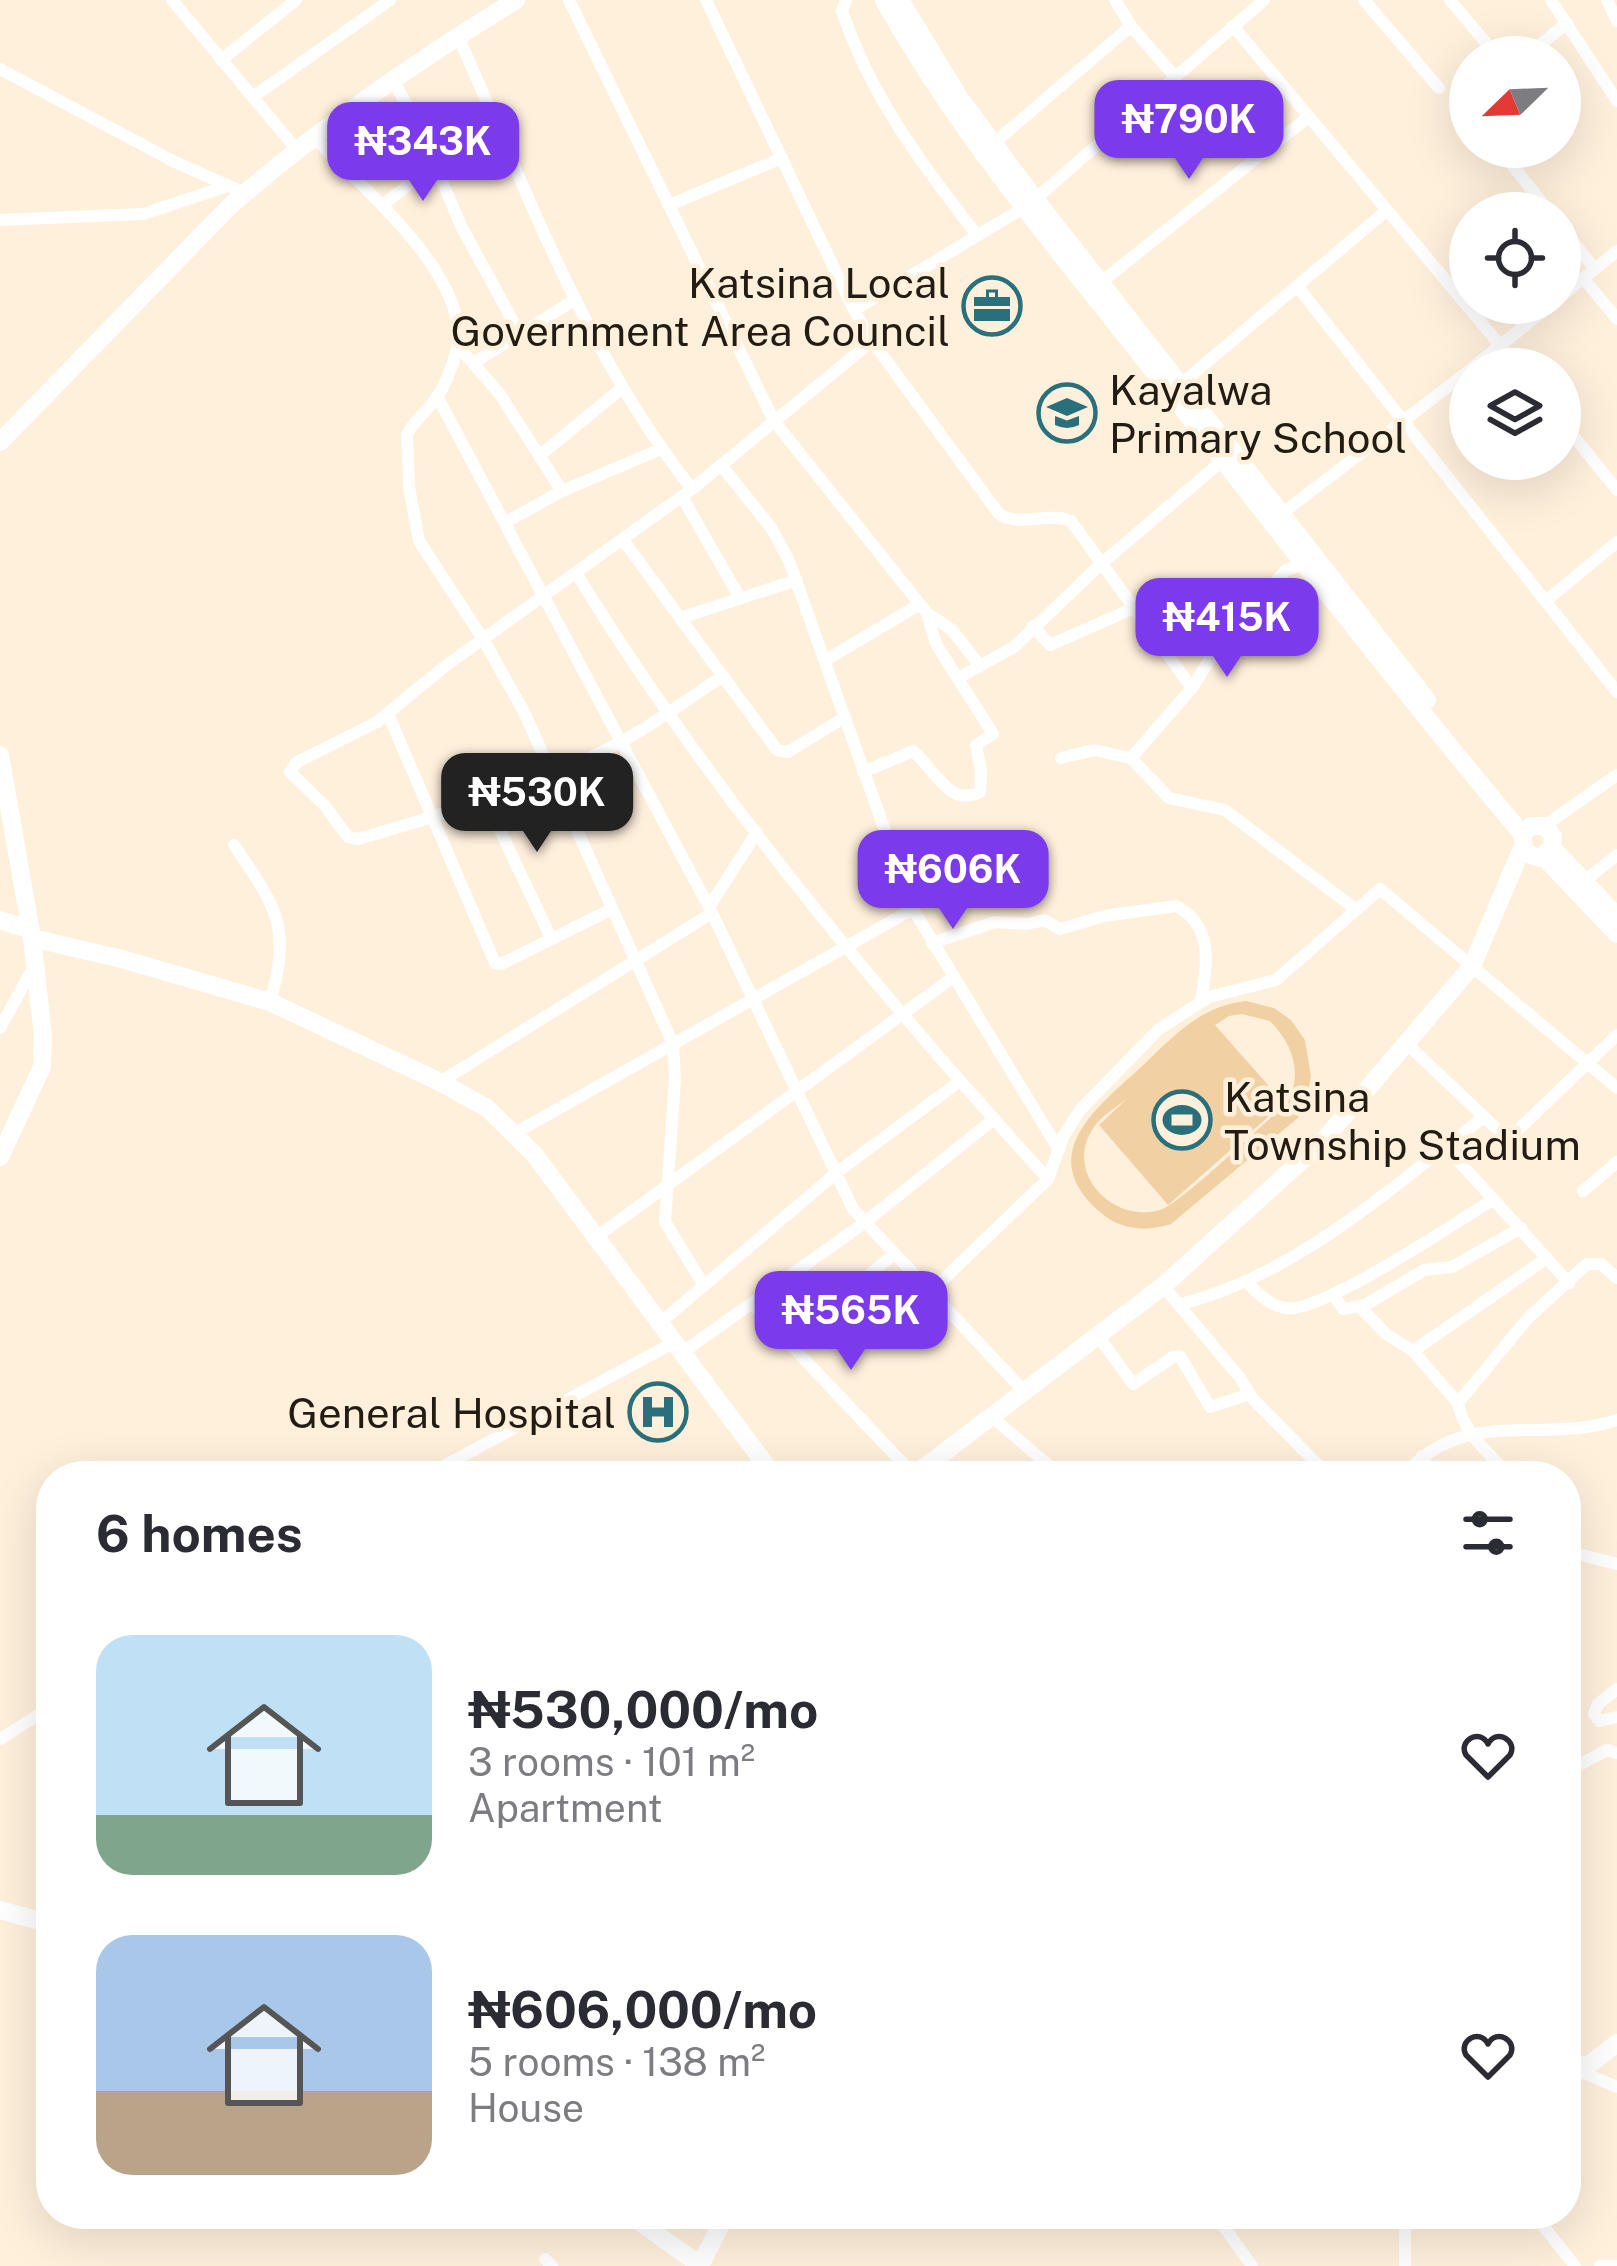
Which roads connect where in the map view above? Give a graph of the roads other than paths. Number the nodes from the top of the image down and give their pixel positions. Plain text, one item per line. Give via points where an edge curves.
1 (172, 0) edge
2 (296, 0) edge
3 (390, 0) edge
4 (516, 0) edge
5 (568, 0) edge
6 (706, 0) edge
7 (846, 0) edge
8 (884, 0) edge
9 (900, 0) edge
10 (1115, 0) edge
11 (1264, 0) edge
12 (1364, 0) edge
13 (1450, 0) edge
14 (1551, 0) edge
15 (1607, 0) edge
16 (1617, 21) edge
17 (1567, 23) junction
18 (1131, 26) junction
19 (1233, 26) junction
20 (458, 36) junction
21 (1480, 36) edge
22 (1551, 36) edge
23 (221, 60) junction
24 (0, 69) edge
25 (1175, 77) junction
26 (394, 82) junction
27 (1439, 88) dead end
28 (254, 96) junction
29 (1617, 101) edge
30 (1307, 118) junction
31 (315, 138) junction
32 (994, 143) junction
33 (297, 151) junction
34 (782, 158) junction
35 (436, 165) junction
36 (1515, 168) edge
37 (237, 189) junction
38 (1533, 192) edge
39 (1029, 203) junction
40 (382, 205) junction
41 (669, 206) junction
42 (1386, 211) junction
43 (0, 220) edge
44 (976, 234) junction
45 (1617, 251) edge
46 (1581, 261) edge
47 (1589, 274) junction
48 (1581, 280) edge
49 (1100, 283) junction
50 (1297, 286) junction
51 (576, 299) junction
52 (854, 310) junction
53 (1617, 319) edge
54 (1528, 324) edge
55 (520, 334) junction
56 (872, 341) junction
57 (458, 346) junction
58 (1501, 346) junction
59 (1498, 348) edge
60 (475, 362) junction
61 (1181, 384) junction
62 (1449, 386) edge
63 (622, 389) junction
64 (437, 396) junction
65 (774, 421) junction
66 (1405, 421) junction
67 (0, 442) edge
68 (1581, 445) edge
69 (661, 449) junction
70 (539, 456) junction
71 (1222, 461) junction
72 (721, 465) junction
73 (1617, 490) edge
74 (562, 491) junction
75 (687, 493) junction
76 (1281, 514) junction
77 (506, 522) junction
78 (623, 540) junction
79 (1617, 542) edge
80 (1102, 563) junction
81 (1302, 565) junction
82 (576, 574) junction
83 (796, 580) junction
84 (545, 594) junction
85 (740, 598) junction
86 (1547, 600) junction
87 (1134, 608) junction
88 (923, 609) junction
89 (680, 618) junction
90 (1034, 626) junction
91 (483, 639) junction
92 (826, 660) junction
93 (980, 666) junction
94 (723, 676) junction
95 (958, 678) junction
96 (1192, 688) junction
97 (1617, 692) edge
98 (666, 712) junction
99 (388, 713) junction
100 (845, 717) junction
101 (622, 741) junction
102 (0, 755) edge
103 (1061, 758) dead end
104 (1131, 758) junction
105 (863, 772) junction
106 (550, 773) junction
107 (1617, 775) edge
108 (486, 801) junction
109 (434, 818) junction
110 (757, 832) junction
111 (1538, 842) junction
112 (234, 845) dead end
113 (1617, 854) edge
114 (1583, 882) junction
115 (1354, 908) junction
116 (612, 909) junction
117 (913, 909) junction
118 (710, 910) junction
119 (1617, 916) edge
120 (0, 920) edge
121 (31, 930) junction
122 (1617, 934) edge
123 (551, 938) junction
124 (932, 943) junction
125 (848, 947) junction
126 (634, 958) junction
127 (34, 965) junction
128 (1472, 966) junction
129 (952, 978) junction
130 (753, 999) junction
131 (1201, 1001) junction
132 (270, 1002) junction
133 (904, 1015) junction
134 (0, 1028) edge
135 (1617, 1035) edge
136 (673, 1044) junction
137 (1407, 1044) junction
138 (1587, 1061) junction
139 (960, 1081) junction
140 (440, 1082) junction
141 (1617, 1088) edge
142 (796, 1090) junction
143 (1484, 1117) junction
144 (994, 1120) junction
145 (515, 1133) junction
146 (1445, 1146) junction
147 (1059, 1150) junction
148 (0, 1157) edge
149 (1617, 1162) edge
150 (836, 1174) junction
151 (1048, 1180) junction
152 (667, 1183) junction
153 (1583, 1191) dead end
154 (1494, 1199) junction
155 (864, 1223) junction
156 (1521, 1228) junction
157 (595, 1238) junction
158 (895, 1254) junction
159 (1547, 1258) junction
160 (1617, 1278) edge
161 (1247, 1282) junction
162 (1569, 1283) junction
163 (703, 1284) junction
164 (1163, 1286) junction
165 (931, 1292) junction
166 (1333, 1294) junction
167 (752, 1304) junction
168 (1181, 1304) junction
169 (1360, 1307) junction
170 (660, 1323) junction
171 (1098, 1336) junction
172 (789, 1343) junction
173 (679, 1347) junction
174 (1414, 1351) junction
175 (1023, 1390) junction
176 (1250, 1394) junction
177 (1458, 1403) junction
178 (990, 1415) junction
179 (1617, 1420) edge
180 (1473, 1434) junction
181 (1422, 1456) junction
182 (455, 1461) edge
183 (763, 1461) edge
184 (912, 1461) edge
185 (936, 1461) edge
186 (1044, 1461) edge
187 (1315, 1461) edge
188 (1417, 1461) edge
189 (1425, 1461) edge
190 (1494, 1461) edge
191 (1581, 1555) edge
192 (1617, 1564) edge
193 (1617, 1689) edge
194 (36, 1716) edge
195 (1617, 1717) edge
196 (0, 1739) edge
197 (1617, 1753) edge
198 (1581, 1764) edge
199 (0, 1910) edge
200 (36, 1920) edge
201 (1617, 2043) edge
202 (1581, 2067) edge
203 (1581, 2069) edge
204 (1617, 2087) edge
205 (650, 2229) edge
206 (719, 2229) edge
207 (1226, 2229) edge
208 (1405, 2229) edge
209 (1546, 2229) edge
210 (701, 2266) edge
211 (1252, 2266) edge
212 (1405, 2266) edge
213 (1575, 2266) edge
214 (1600, 2266) edge
215 (1617, 2266) edge

1 - 23 street
2 - 23 street
3 - 28 street
4 - 20 street
5 - 41 street
6 - 34 street
7 - 44 street via 842,11 883,107
8 - 39 street via 940,94
9 - 32 street
10 - 18 street
11 - 19 street
12 - 27 street
13 - 21 street
14 - 17 street
15 - 16 street
17 - 22 street
17 - 29 street
18 - 25 street
18 - 32 street
19 - 25 street
19 - 30 street
20 - 26 street
20 - 51 street
23 - 28 street
24 - 37 street
25 - 39 street
26 - 31 street
26 - 35 street
28 - 33 street
30 - 42 street
30 - 49 street
31 - 33 street
31 - 40 street
32 - 39 street
33 - 37 street
34 - 41 street
34 - 52 street
35 - 40 street
35 - 55 street
36 - 38 street
37 - 43 street via 143,214
37 - 67 street
39 - 44 street
39 - 49 street
39 - 71 street
40 - 57 street via 444,290
41 - 65 street
42 - 50 street
42 - 58 street
44 - 52 street
45 - 47 street
46 - 47 street
47 - 48 street
47 - 53 street
49 - 61 street
50 - 61 street
50 - 66 street
51 - 55 street
51 - 63 street
52 - 56 street
54 - 58 street
55 - 60 street
56 - 65 street
56 - 80 street via 999,514 1066,517
57 - 60 street
57 - 64 street
58 - 59 street
60 - 70 street
61 - 76 street
62 - 66 street
63 - 69 street
63 - 70 street
64 - 77 street
64 - 91 street via 407,434 412,514 423,548
65 - 72 street
65 - 88 street
66 - 76 street
66 - 86 street
68 - 73 street
69 - 74 street
69 - 75 street
70 - 74 street
71 - 80 street
71 - 81 street
72 - 75 street
72 - 83 street via 772,529
74 - 77 street
75 - 78 street
75 - 85 street
76 - 111 street
77 - 84 street
78 - 82 street
78 - 89 street
79 - 86 street
80 - 87 street
80 - 90 street
81 - 96 street via 1286,570 1221,641
81 - 111 street
82 - 84 street
82 - 98 street
83 - 85 street
83 - 92 street
84 - 91 street
84 - 101 street
85 - 89 street
86 - 97 street
87 - 90 street via 1050,645
87 - 96 street
88 - 92 street
88 - 93 street
88 - 95 street
89 - 94 street
90 - 93 street
91 - 99 street
91 - 106 street
92 - 100 street
93 - 95 street
94 - 98 street
94 - 100 street via 783,753
95 - 105 street via 993,734 976,745 980,793 953,794 913,751
96 - 104 street
98 - 101 street
98 - 110 street
99 - 109 street
99 - 109 street via 290,772 352,839
100 - 105 street
101 - 106 street
101 - 118 street
102 - 121 street
103 - 104 street via 1094,750
104 - 115 street via 1168,798 1225,809
105 - 117 street
106 - 108 street
106 - 116 street
107 - 111 street
108 - 109 street
108 - 123 street
109 - 123 street via 495,963
110 - 118 street
110 - 125 street
111 - 114 street
111 - 122 street via 1564,883
111 - 128 street
112 - 132 street via 281,929
113 - 114 street
114 - 119 street
115 - 128 street via 1384,889
115 - 131 street via 1276,980
116 - 123 street
116 - 126 street
117 - 124 street
117 - 125 street
118 - 126 street
118 - 130 street
120 - 121 street
121 - 127 street
121 - 132 street
124 - 129 street
124 - 131 street via 995,922 1044,920 1060,929 1176,906 1207,946
125 - 130 street
125 - 133 street
126 - 136 street
126 - 140 street
127 - 134 street
127 - 148 street via 42,1067
128 - 137 street
128 - 138 street
129 - 133 street
129 - 147 street
130 - 136 street
130 - 142 street
131 - 147 street via 1093,1092
132 - 140 street
133 - 139 street
133 - 142 street
135 - 138 street
136 - 145 street
136 - 152 street
137 - 143 street
137 - 164 street via 1322,1142
138 - 141 street
138 - 143 street via 1517,1131 1499,1131
139 - 144 street
139 - 150 street
140 - 145 street
142 - 150 street
142 - 152 street
143 - 146 street
144 - 151 street
144 - 155 street
145 - 157 street
146 - 154 street
146 - 161 street
147 - 151 street
149 - 153 street
150 - 155 street
150 - 163 street
151 - 165 street
152 - 157 street
152 - 163 street via 668,1229
154 - 156 street
154 - 166 street
155 - 158 street
155 - 167 street
156 - 159 street
156 - 169 street
157 - 170 street
158 - 165 street
158 - 172 street
159 - 162 street
159 - 174 street
160 - 162 street via 1591,1262
161 - 166 street via 1286,1308
161 - 168 street
162 - 177 street via 1528,1318
163 - 170 street
164 - 168 street
164 - 171 street
165 - 175 street
166 - 169 street via 1341,1308
167 - 172 street
167 - 173 street
168 - 176 street
169 - 174 street
170 - 173 street
171 - 175 street
171 - 176 street via 1132,1384 1180,1357 1210,1407
172 - 184 street
173 - 182 street
173 - 183 street
174 - 177 street
175 - 178 street
176 - 187 street
177 - 180 street
178 - 185 street
178 - 186 street
179 - 180 street
180 - 181 street
180 - 190 street
181 - 188 street
181 - 189 street
191 - 192 street
193 - 195 street via 1594,1714 1599,1721
194 - 196 street
197 - 198 street via 1606,1750
199 - 200 street
201 - 202 street
203 - 204 street
205 - 210 street
206 - 210 street
207 - 211 street
208 - 212 street
209 - 213 street
214 - 215 street

